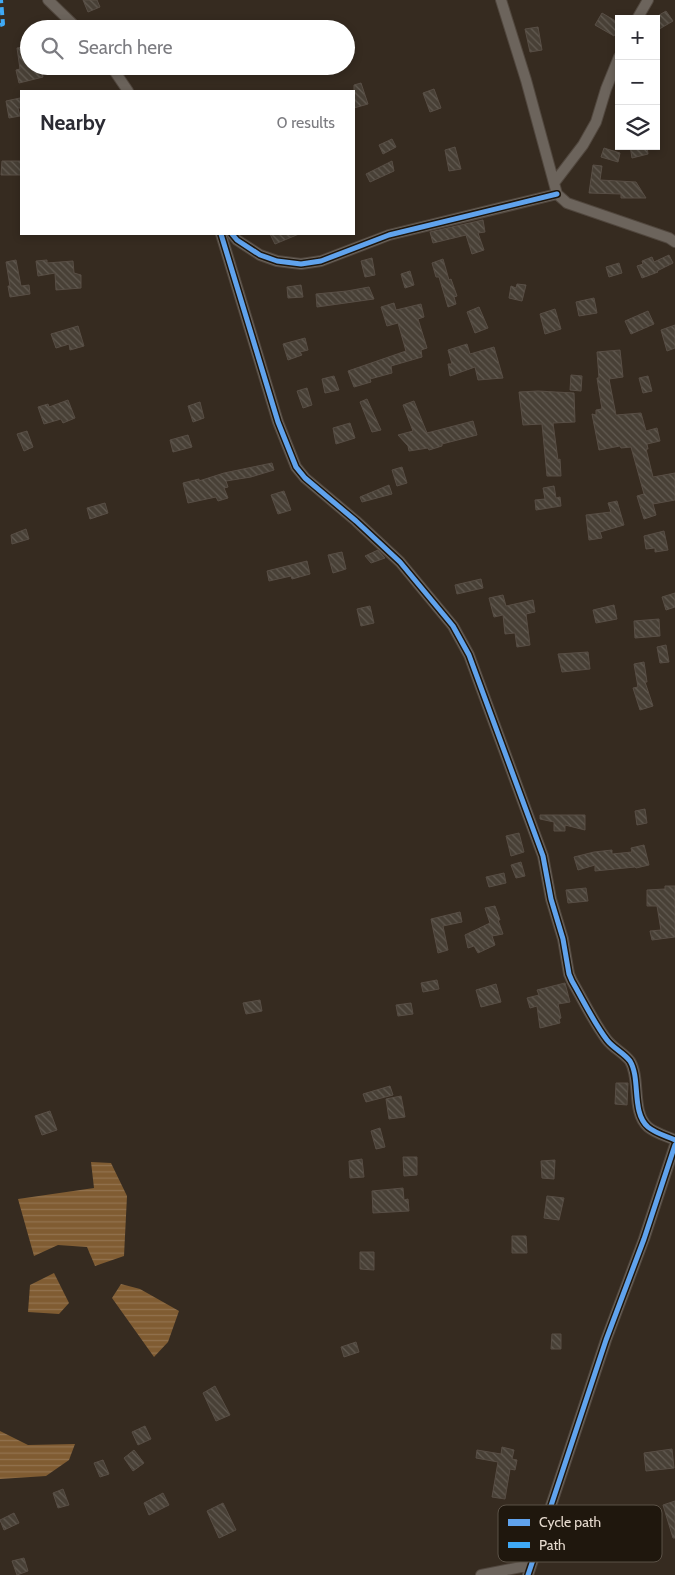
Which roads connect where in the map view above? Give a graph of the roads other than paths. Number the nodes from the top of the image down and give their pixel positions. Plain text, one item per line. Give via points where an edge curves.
1 (48, 0) edge
2 (501, 0) edge
3 (648, 0) edge
4 (639, 15) edge
5 (69, 20) edge
6 (618, 60) edge
7 (117, 75) edge
8 (127, 90) edge
9 (554, 184) junction
10 (558, 194) junction
11 (221, 235) edge
12 (233, 235) edge
13 (675, 242) edge
14 (675, 1140) edge
15 (675, 1145) edge
16 (551, 1505) edge
17 (530, 1570) edge
18 (481, 1575) edge

1 - 5 street
2 - 9 street
3 - 4 street
6 - 9 street via 596,122
7 - 8 street
9 - 10 street
10 - 12 street via 389,235 321,261 301,264 260,256
10 - 13 street via 567,203
11 - 14 street via 278,422 296,467 400,562 459,635 543,856 569,974 606,1039 629,1060 646,1126
15 - 16 street
17 - 18 street

